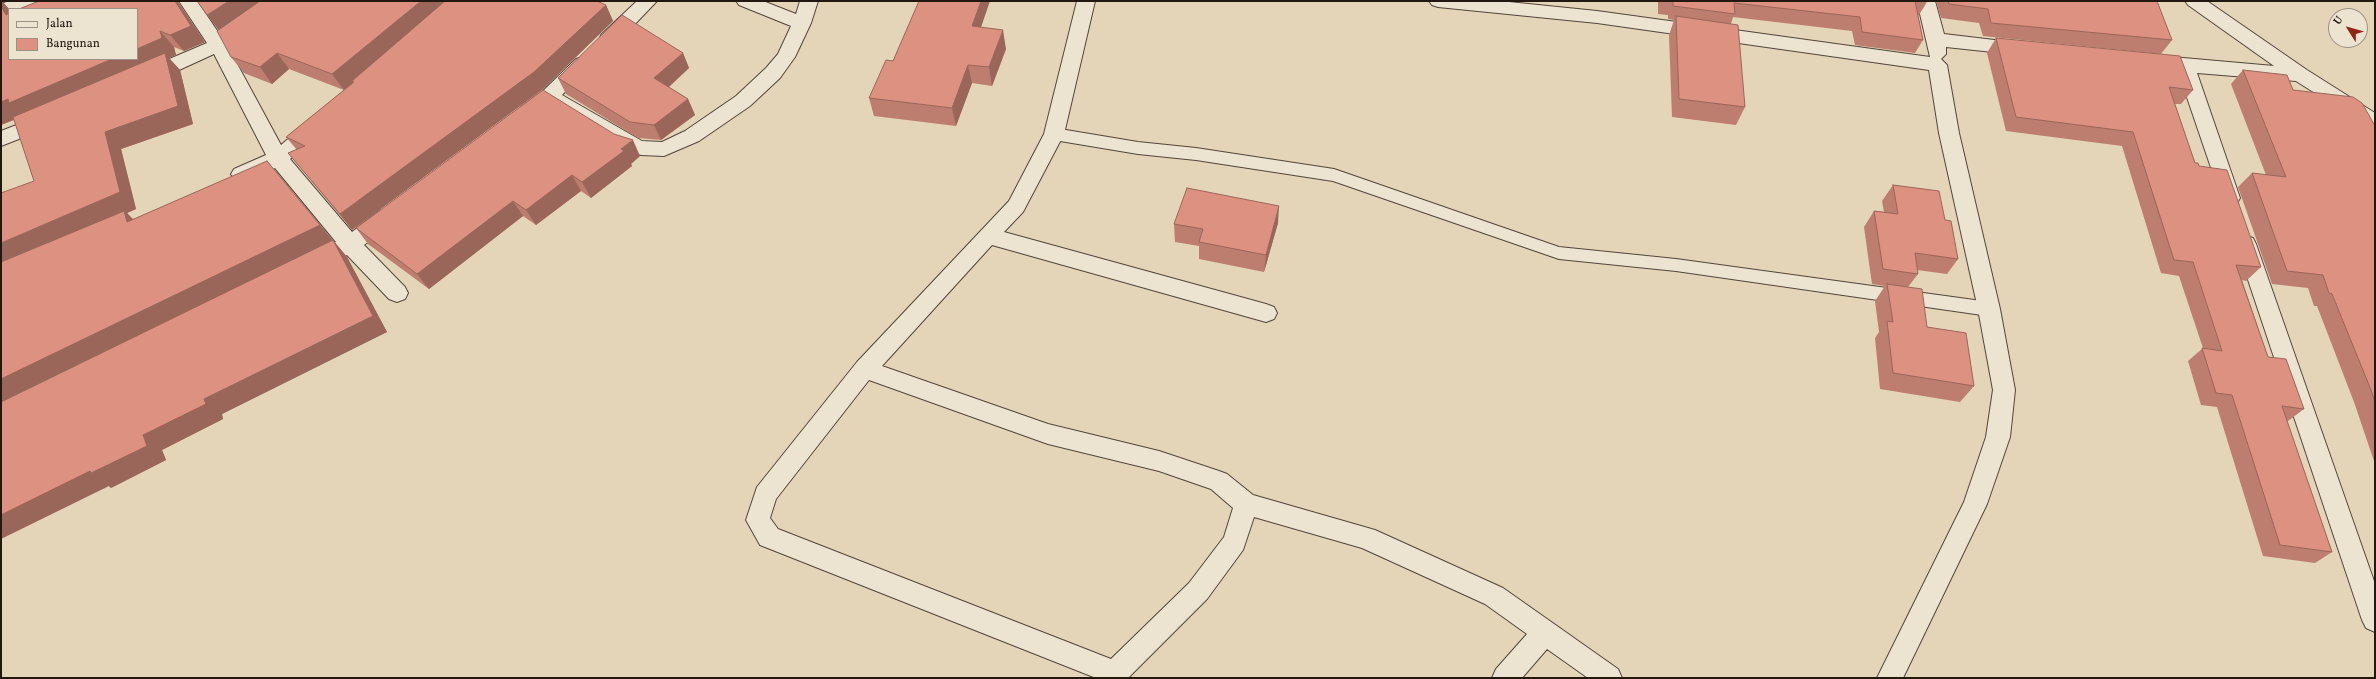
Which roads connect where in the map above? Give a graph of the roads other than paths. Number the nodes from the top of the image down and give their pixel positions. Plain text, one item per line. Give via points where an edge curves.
1 (27, 1) edge
2 (188, 1) edge
3 (648, 1) edge
4 (744, 1) edge
5 (809, 1) edge
6 (1086, 1) edge
7 (1438, 1) edge
8 (1926, 1) edge
9 (2194, 1) edge
10 (9, 8) edge
11 (802, 23) junction
12 (244, 28) edge
13 (1936, 40) junction
14 (218, 46) junction
15 (2037, 50) edge
16 (2154, 62) edge
17 (1938, 65) junction
18 (2185, 65) junction
19 (2300, 76) junction
20 (131, 83) edge
21 (551, 95) junction
22 (59, 114) edge
23 (326, 118) edge
24 (2375, 122) edge
25 (513, 123) edge
26 (1054, 134) junction
27 (1, 139) edge
28 (278, 158) junction
29 (227, 180) edge
30 (400, 207) edge
31 (988, 236) junction
32 (350, 244) junction
33 (293, 273) edge
34 (397, 293) dead end
35 (1989, 309) junction
36 (1266, 314) dead end
37 (865, 369) junction
38 (1246, 504) junction
39 (2375, 620) edge
40 (1545, 633) junction
41 (1114, 676) edge
42 (1505, 678) edge
43 (1609, 678) edge
44 (1890, 678) edge

1 - 10 street
2 - 14 street
3 - 21 street
4 - 11 street
5 - 11 street
6 - 26 street
7 - 17 street via 1598,17
8 - 13 street
9 - 19 street
11 - 21 street via 786,57 773,73 742,101 699,131 664,149 641,148 630,144
12 - 14 street
13 - 15 street
13 - 17 street
14 - 20 street
14 - 28 street
16 - 18 street
17 - 35 street via 1949,133
18 - 19 street
18 - 39 street
19 - 24 street
21 - 25 street
22 - 27 street
23 - 28 street
26 - 31 street via 1016,206
26 - 35 lane via 1334,175 1559,253 1683,266
28 - 29 street
28 - 32 street
30 - 32 street
31 - 36 street
31 - 37 street
32 - 33 street
32 - 34 street
35 - 44 street via 2004,390 1998,437 1975,504
37 - 38 street via 1048,434 1159,461 1218,481
37 - 41 street via 765,494 758,520 769,537
38 - 40 street via 1366,538 1494,596
38 - 41 street via 1234,542 1198,591
40 - 42 street
40 - 43 street

